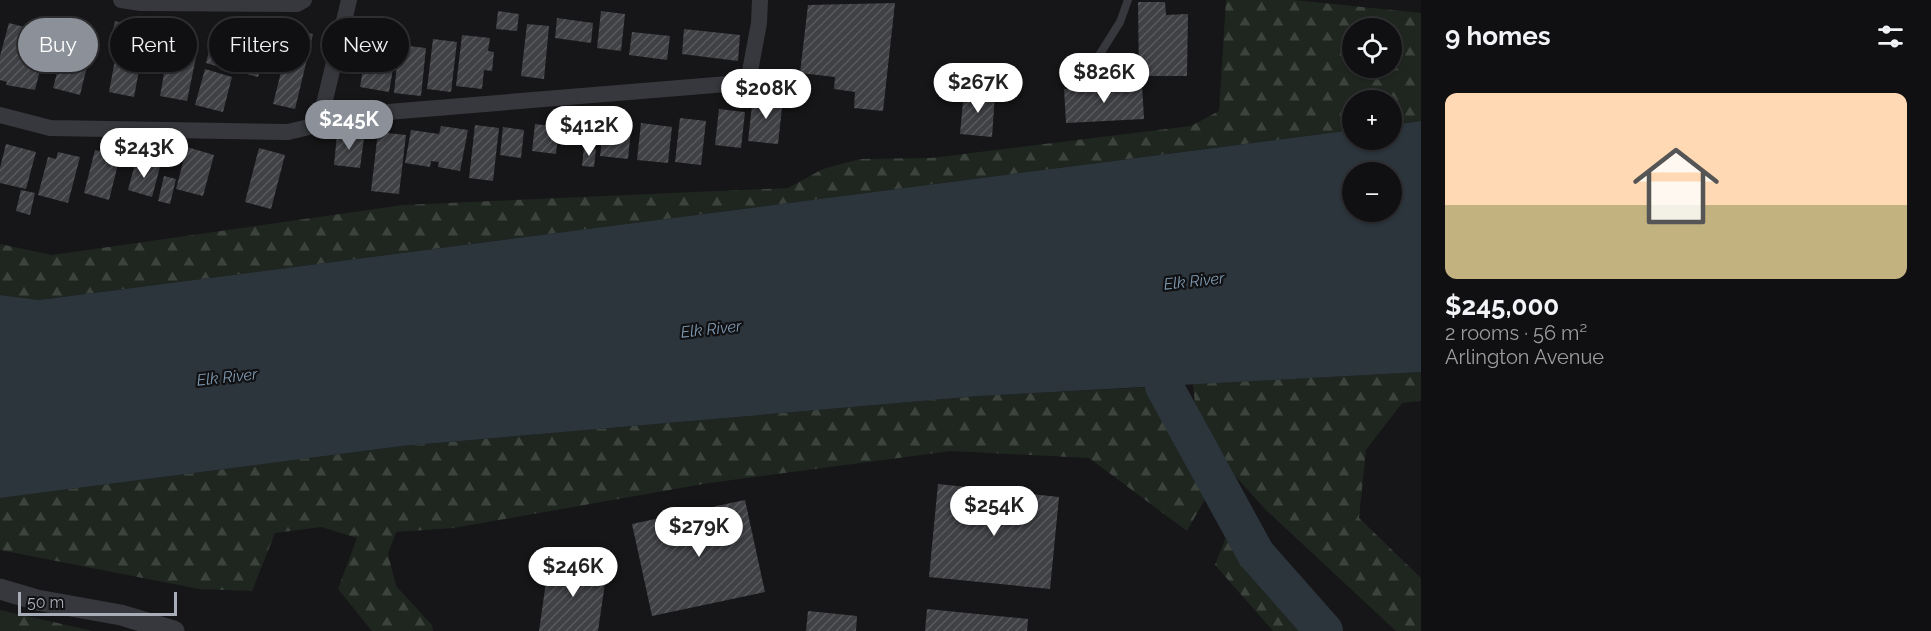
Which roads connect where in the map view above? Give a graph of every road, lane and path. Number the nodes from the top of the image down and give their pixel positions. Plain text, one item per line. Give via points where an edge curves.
1 (121, 0) edge
2 (304, 0) edge
3 (349, 0) edge
4 (760, 0) edge
5 (1128, 0) edge
6 (175, 2) edge
7 (1088, 73) dead end
8 (775, 80) dead end
9 (747, 82) junction
10 (0, 115) edge
11 (319, 125) junction
12 (0, 589) edge
13 (174, 631) edge

1 - 6 street
2 - 6 street via 297,4
3 - 11 street
4 - 9 street
5 - 7 lane via 1120,22
8 - 9 street
9 - 11 street via 364,114
10 - 11 street via 50,128 288,132
12 - 13 street via 121,615

